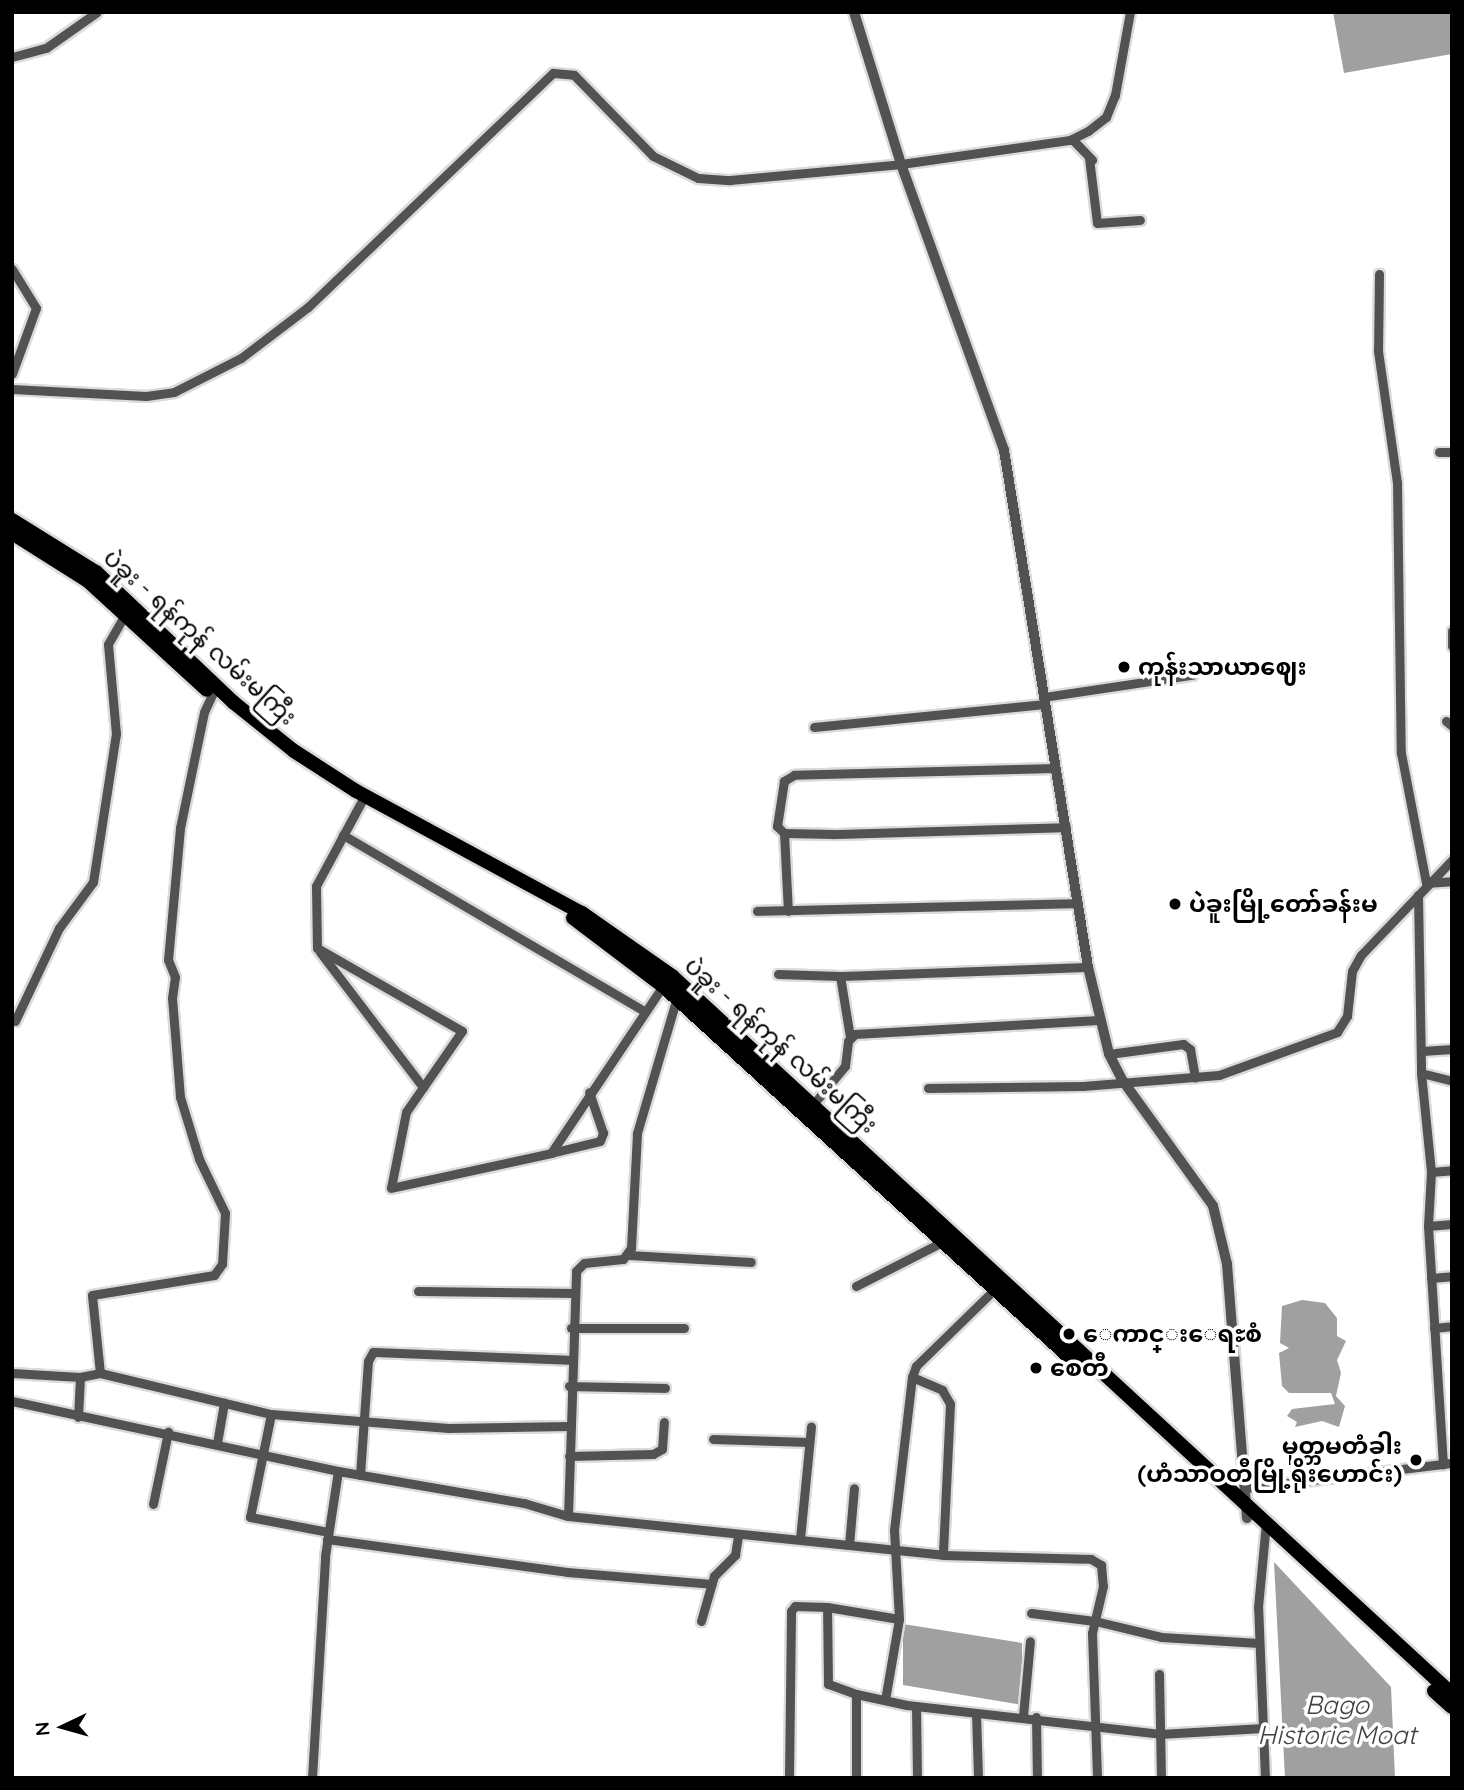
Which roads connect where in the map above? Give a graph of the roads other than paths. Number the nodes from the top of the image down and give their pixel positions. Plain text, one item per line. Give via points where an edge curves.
1 (97, 12) edge
2 (854, 12) edge
3 (1130, 12) edge
4 (12, 57) edge
5 (1072, 139) junction
6 (901, 163) junction
7 (1140, 219) dead end
8 (12, 269) edge
9 (1379, 274) dead end
10 (12, 374) edge
11 (12, 389) edge
12 (1439, 452) dead end
13 (1452, 452) edge
14 (12, 520) edge
15 (12, 533) edge
16 (129, 607) junction
17 (1452, 631) edge
18 (1452, 646) edge
19 (1192, 675) dead end
20 (212, 695) junction
21 (1044, 700) junction
22 (814, 727) dead end
23 (1055, 768) junction
24 (362, 799) junction
25 (1066, 827) junction
26 (784, 833) junction
27 (343, 835) junction
28 (1452, 860) edge
29 (1452, 881) edge
30 (1426, 883) junction
31 (1418, 895) junction
32 (1078, 903) junction
33 (757, 911) dead end
34 (789, 911) junction
35 (317, 948) junction
36 (1088, 967) junction
37 (778, 974) dead end
38 (840, 976) junction
39 (663, 986) junction
40 (680, 992) junction
41 (643, 1010) junction
42 (1099, 1020) junction
43 (15, 1021) dead end
44 (850, 1037) junction
45 (1452, 1049) edge
46 (1422, 1051) junction
47 (1109, 1054) junction
48 (1421, 1073) junction
49 (1195, 1078) junction
50 (1123, 1081) junction
51 (1452, 1081) edge
52 (423, 1087) junction
53 (928, 1088) dead end
54 (589, 1092) junction
55 (809, 1109) junction
56 (551, 1153) junction
57 (1452, 1170) edge
58 (1431, 1172) junction
59 (1452, 1224) edge
60 (1428, 1226) junction
61 (945, 1240) junction
62 (628, 1255) junction
63 (751, 1262) dead end
64 (1452, 1276) edge
65 (1431, 1278) junction
66 (856, 1286) dead end
67 (996, 1288) junction
68 (418, 1291) dead end
69 (575, 1293) junction
70 (1452, 1326) edge
71 (571, 1328) junction
72 (684, 1328) dead end
73 (1434, 1328) junction
74 (570, 1360) junction
75 (12, 1373) edge
76 (100, 1373) junction
77 (80, 1377) junction
78 (912, 1377) junction
79 (569, 1386) junction
80 (665, 1388) dead end
81 (12, 1401) edge
82 (224, 1403) junction
83 (271, 1414) junction
84 (78, 1417) junction
85 (366, 1419) junction
86 (664, 1422) dead end
87 (569, 1426) junction
88 (811, 1427) dead end
89 (168, 1432) junction
90 (713, 1439) dead end
91 (810, 1442) junction
92 (217, 1443) junction
93 (260, 1452) junction
94 (569, 1456) junction
95 (1447, 1464) edge
96 (338, 1471) junction
97 (360, 1475) junction
98 (854, 1488) dead end
99 (1247, 1488) junction
100 (153, 1504) dead end
101 (1248, 1512) junction
102 (568, 1517) junction
103 (1265, 1528) junction
104 (328, 1535) junction
105 (738, 1535) junction
106 (800, 1539) junction
107 (849, 1545) junction
108 (895, 1548) junction
109 (943, 1555) junction
110 (712, 1584) junction
111 (827, 1607) junction
112 (1031, 1613) dead end
113 (899, 1619) junction
114 (701, 1621) dead end
115 (1095, 1621) junction
116 (1030, 1641) dead end
117 (1259, 1643) junction
118 (1159, 1674) dead end
119 (856, 1694) junction
120 (1452, 1695) edge
121 (885, 1700) junction
122 (916, 1706) junction
123 (1452, 1707) edge
124 (976, 1713) junction
125 (1023, 1716) junction
126 (1036, 1717) junction
127 (1094, 1727) junction
128 (1263, 1728) junction
129 (1160, 1734) junction
130 (312, 1778) edge
131 (789, 1778) edge
132 (856, 1778) edge
133 (917, 1778) edge
134 (978, 1778) edge
135 (1037, 1778) edge
136 (1097, 1778) edge
137 (1161, 1778) edge
138 (1265, 1778) edge

1 - 4 street via 46,48
2 - 6 street
3 - 5 street via 1115,94 1106,117
5 - 6 street
5 - 7 street via 1091,159 1097,223
6 - 11 street via 730,180 698,178 653,156 574,75 553,73 308,307 241,359 174,392 146,396
6 - 21 street via 1004,450
8 - 10 street via 36,308
9 - 30 street via 1378,351 1397,483 1398,727
12 - 13 street
14 - 16 highway, ပဲခူး - ရန်ကုန် လမ်းမကြီး via 86,565
15 - 16 highway, ပဲခူး - ရန်ကုန် လမ်းမကြီး
16 - 20 highway, ပဲခူး - ရန်ကုန် လမ်းမကြီး
16 - 24 highway, ပဲခူး - ရန်ကုန် လမ်းမကြီး via 233,702
16 - 43 street via 108,644 116,734 93,882 59,928
17 - 18 street
19 - 21 street
20 - 24 highway, ပဲခူး - ရန်ကုန် လမ်းမကြီး via 288,759
20 - 76 street via 204,712 180,828 168,960 175,977 172,998 180,1097 199,1159 225,1213 222,1264 214,1276 92,1295
21 - 22 street
21 - 23 street
23 - 25 street
23 - 26 street via 794,775 784,781 776,811 777,826
24 - 27 street
24 - 39 highway, ပဲခူး - ရန်ကုန် လမ်းမကြီး via 578,921
24 - 40 highway, ပဲခူး - ရန်ကုန် လမ်းမကြီး via 583,913
25 - 26 street
25 - 32 street
26 - 34 street
27 - 35 street via 316,886
27 - 41 street
28 - 30 street
29 - 30 street
30 - 31 street
31 - 46 street
31 - 49 street via 1361,955 1352,971 1348,1016 1337,1032 1249,1068
32 - 34 street
32 - 36 street
33 - 34 street
35 - 52 street
35 - 52 street via 462,1031
36 - 38 street
36 - 42 street
37 - 38 street
38 - 44 street
39 - 40 highway, ပဲခူး - ရန်ကုန် လမ်းမကြီး
39 - 41 street
40 - 55 highway, ပဲခူး - ရန်ကုန် လမ်းမကြီး
40 - 62 street via 637,1133
41 - 54 street
42 - 44 street
42 - 47 street
44 - 55 street via 845,1066
45 - 46 street
46 - 48 street
47 - 49 street via 1183,1044 1190,1049
47 - 50 street
48 - 51 street
48 - 58 street
49 - 50 street
50 - 53 street
50 - 99 street via 1213,1206 1227,1264
52 - 56 street via 406,1112 391,1188
54 - 56 street
54 - 56 street via 603,1133 600,1141
55 - 61 highway, ပဲခူး - ရန်ကုန် လမ်းမကြီး
55 - 101 highway, ပဲခူး - ရန်ကုန် လမ်းမကြီး
57 - 58 street
58 - 60 street
59 - 60 street
60 - 65 street
61 - 66 street
61 - 67 highway, ပဲခူး - ရန်ကုန် လမ်းမကြီး
62 - 63 street
62 - 69 street via 584,1263 576,1271
64 - 65 street
65 - 73 street
67 - 78 street via 916,1366
67 - 101 highway, ပဲခူး - ရန်ကုန် လမ်းမကြီး
68 - 69 street
69 - 71 street
70 - 73 street
71 - 72 street
71 - 74 street
73 - 95 street
74 - 79 street
74 - 85 street via 382,1349 373,1352 368,1361
75 - 77 street
76 - 77 street
76 - 82 street
77 - 84 street
78 - 108 street
78 - 109 street via 942,1390 950,1404
79 - 80 street
79 - 87 street
81 - 84 street
82 - 83 street
82 - 92 street
83 - 85 street
83 - 93 street
84 - 89 street
85 - 87 street via 448,1428
85 - 97 street
86 - 94 street via 662,1449 653,1454
87 - 94 street
88 - 91 street
89 - 92 street
89 - 100 street
90 - 91 street
91 - 106 street
92 - 93 street
93 - 96 street
93 - 104 street via 250,1517
94 - 102 street
95 - 99 street
96 - 97 street
96 - 104 street
97 - 102 street via 462,1491
98 - 107 street
99 - 101 street
101 - 103 highway, ပဲခူး - ရန်ကုန် လမ်းမကြီး
102 - 105 street
103 - 117 street
103 - 120 highway, ပဲခူး - ရန်ကုန် လမ်းမကြီး
103 - 123 highway, ပဲခူး - ရန်ကုန် လမ်းမကြီး
104 - 110 street via 567,1572
104 - 130 street
105 - 106 street
105 - 110 street via 736,1555 721,1567
106 - 107 street
107 - 108 street
108 - 109 street
108 - 113 street
109 - 115 street via 1091,1559 1101,1565 1103,1586
110 - 114 street
111 - 113 street
111 - 119 street via 828,1684
111 - 131 street via 795,1606 791,1611
112 - 115 street
113 - 121 street
115 - 117 street via 1161,1637
115 - 127 street
116 - 125 street
117 - 128 street
118 - 129 street
119 - 121 street
119 - 132 street
121 - 122 street
122 - 124 street
122 - 133 street
124 - 125 street
124 - 134 street
125 - 126 street
126 - 127 street
126 - 135 street
127 - 129 street
127 - 136 street
128 - 129 street
128 - 138 street
129 - 137 street

